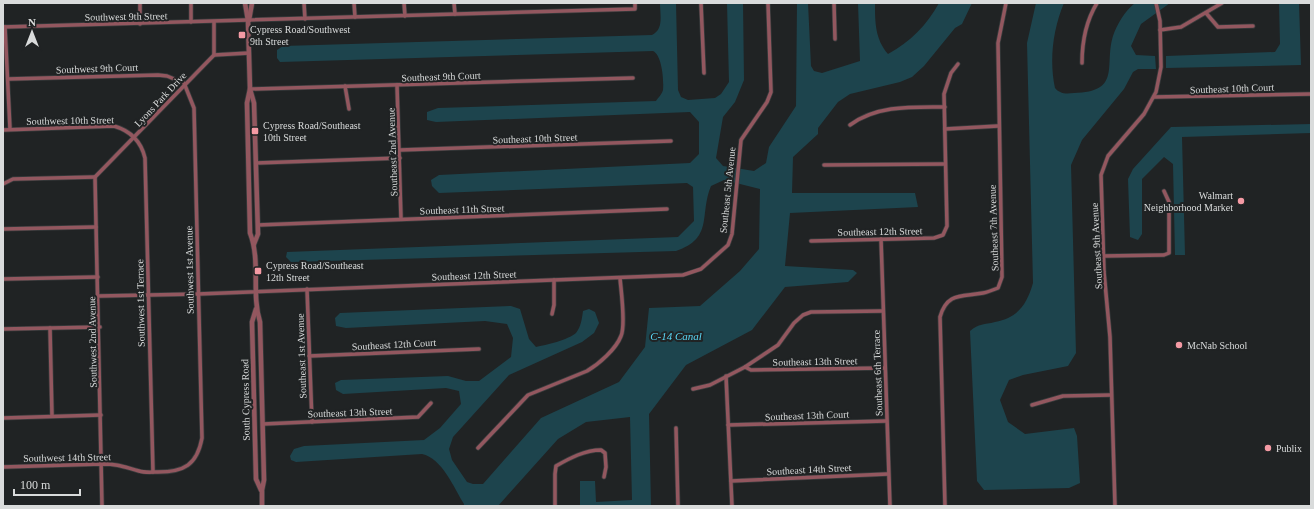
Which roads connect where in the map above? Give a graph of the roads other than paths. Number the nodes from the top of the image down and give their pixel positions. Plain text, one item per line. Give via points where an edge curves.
1 (140, 3) edge
2 (191, 3) edge
3 (245, 3) edge
4 (252, 3) edge
5 (304, 3) edge
6 (354, 3) edge
7 (404, 3) edge
8 (454, 3) edge
9 (635, 3) edge
10 (701, 3) edge
11 (768, 3) edge
12 (834, 3) edge
13 (1006, 3) edge
14 (1097, 3) edge
15 (1156, 3) edge
16 (1222, 3) edge
17 (1206, 13) junction
18 (455, 14) junction
19 (405, 16) junction
20 (355, 17) junction
21 (305, 18) junction
22 (248, 21) junction
23 (191, 22) junction
24 (214, 22) junction
25 (140, 24) junction
26 (1253, 26) dead end
27 (4, 27) edge
28 (1160, 30) junction
29 (835, 39) dead end
30 (249, 52) junction
31 (214, 55) junction
32 (1082, 63) dead end
33 (958, 64) dead end
34 (704, 74) dead end
35 (634, 78) dead end
36 (8, 79) junction
37 (184, 83) junction
38 (398, 85) junction
39 (345, 86) junction
40 (250, 89) junction
41 (1311, 94) edge
42 (1154, 97) junction
43 (945, 107) junction
44 (349, 109) dead end
45 (850, 125) dead end
46 (998, 126) junction
47 (10, 129) junction
48 (945, 129) junction
49 (3, 130) edge
50 (135, 137) junction
51 (671, 142) dead end
52 (400, 150) junction
53 (400, 158) junction
54 (256, 163) junction
55 (945, 164) junction
56 (824, 165) dead end
57 (95, 177) junction
58 (4, 183) edge
59 (1164, 192) dead end
60 (667, 209) dead end
61 (401, 219) junction
62 (258, 225) junction
63 (96, 227) junction
64 (3, 229) edge
65 (881, 238) junction
66 (811, 241) dead end
67 (254, 244) junction
68 (1103, 256) junction
69 (692, 273) joint
70 (98, 277) junction
71 (620, 278) junction
72 (3, 279) edge
73 (554, 280) junction
74 (307, 289) junction
75 (255, 291) junction
76 (198, 294) junction
77 (147, 295) junction
78 (99, 296) junction
79 (256, 309) junction
80 (883, 311) junction
81 (552, 314) dead end
82 (100, 327) junction
83 (50, 328) junction
84 (3, 329) edge
85 (479, 349) dead end
86 (309, 356) junction
87 (745, 367) junction
88 (884, 368) junction
89 (726, 376) junction
90 (693, 389) dead end
91 (1111, 394) junction
92 (431, 402) dead end
93 (1032, 405) dead end
94 (101, 415) junction
95 (52, 416) junction
96 (3, 418) edge
97 (886, 421) junction
98 (312, 422) junction
99 (263, 424) junction
100 (728, 425) junction
101 (676, 428) dead end
102 (478, 448) dead end
103 (196, 456) joint
104 (102, 464) junction
105 (3, 467) edge
106 (153, 472) junction
107 (888, 474) junction
108 (604, 477) dead end
109 (731, 481) junction
110 (262, 490) junction
111 (102, 506) edge
112 (262, 506) edge
113 (555, 506) edge
114 (678, 506) edge
115 (732, 506) edge
116 (890, 506) edge
117 (945, 506) edge
118 (1115, 506) edge

1 - 25 street
2 - 23 street
3 - 22 street, South Cypress Road
4 - 22 street, South Cypress Road
5 - 21 street
6 - 20 street
7 - 19 street
8 - 18 street
9 - 18 street, Southwest 9th Street via 635,9
10 - 34 street
11 - 69 street, Southeast 5th Avenue via 771,92 741,140 732,234 724,250
12 - 29 street
13 - 46 street, Southeast 7th Avenue via 998,43
14 - 32 street via 1087,24
15 - 28 street, Southeast 9th Avenue
16 - 17 street
17 - 26 street via 1218,27
17 - 28 street via 1181,27
18 - 19 street, Southwest 9th Street
19 - 20 street, Southwest 9th Street
20 - 21 street, Southwest 9th Street
21 - 22 street, Southwest 9th Street
22 - 24 street, Southwest 9th Street
22 - 30 street, South Cypress Road
23 - 24 street, Southwest 9th Street
23 - 25 street, Southwest 9th Street
24 - 31 street
25 - 27 street, Southwest 9th Street
27 - 36 street
28 - 42 street, Southeast 9th Avenue via 1160,73
30 - 31 street
30 - 40 street, South Cypress Road
31 - 37 street, Lyons Park Drive
33 - 43 street via 951,73 944,94
35 - 38 street, Southeast 9th Court
36 - 37 street, Southwest 9th Court via 158,75
36 - 47 street
37 - 50 street, Lyons Park Drive
37 - 76 street, Southwest 1st Avenue via 194,108
38 - 39 street, Southeast 9th Court
38 - 52 street, Southeast 2nd Avenue
39 - 40 street, Southeast 9th Court
39 - 44 street
40 - 54 street, South Cypress Road via 254,103
40 - 67 street, South Cypress Road via 247,102 250,233
41 - 42 street, Southeast 10th Court
42 - 68 street, Southeast 9th Avenue via 1144,114 1108,156 1103,166
43 - 45 street via 881,111 861,117
43 - 48 street
46 - 48 street
46 - 117 street, Southeast 7th Avenue via 1002,277 998,288 949,300 943,307 940,317
47 - 49 street, Southwest 10th Street
47 - 50 street, Southwest 10th Street via 114,126
48 - 55 street
50 - 57 street, Lyons Park Drive
50 - 77 street, Southwest 1st Terrace via 145,158
51 - 52 street, Southeast 10th Street
52 - 53 street, Southeast 2nd Avenue
53 - 54 street
53 - 61 street, Southeast 2nd Avenue
54 - 62 street, South Cypress Road
55 - 56 street
55 - 65 street, Southeast 12th Street via 946,230 943,235 934,238
57 - 58 street via 13,179
57 - 63 street, Southwest 2nd Avenue
59 - 68 street via 1169,202 1169,253
60 - 61 street, Southeast 11th Street
61 - 62 street, Southeast 11th Street
62 - 67 street, South Cypress Road
63 - 64 street
63 - 70 street, Southwest 2nd Avenue
65 - 66 street, Southeast 12th Street
65 - 80 street, Southeast 6th Terrace
67 - 75 street, South Cypress Road
68 - 91 street, Southeast 9th Avenue
69 - 71 street, Southeast 12th Street
70 - 72 street
70 - 78 street, Southwest 2nd Avenue
71 - 73 street, Southeast 12th Street
71 - 102 street via 622,335 618,343 587,371 528,395
73 - 74 street, Southeast 12th Street
73 - 81 street
74 - 75 street, Southeast 12th Street
74 - 86 street, Southeast 1st Avenue
75 - 76 street, Southeast 12th Street
75 - 79 street, South Cypress Road
76 - 77 street, Southeast 12th Street
76 - 103 street, Southwest 1st Avenue via 202,438
77 - 78 street, Southeast 12th Street
77 - 106 street, Southwest 1st Terrace
78 - 82 street, Southwest 2nd Avenue
79 - 99 street, South Cypress Road via 260,322
79 - 110 street, South Cypress Road via 252,322 256,479
80 - 87 street via 811,312 803,315 778,345
80 - 88 street, Southeast 6th Terrace
82 - 83 street
82 - 94 street, Southwest 2nd Avenue
83 - 84 street
83 - 95 street
85 - 86 street, Southeast 12th Court
86 - 98 street, Southeast 1st Avenue
87 - 88 street, Southeast 13th Street via 751,370
87 - 89 street
88 - 97 street, Southeast 6th Terrace
89 - 90 street via 710,386
89 - 100 street
91 - 93 street via 1063,396
91 - 118 street, Southeast 9th Avenue
92 - 98 street, Southeast 13th Street via 418,417
94 - 95 street
94 - 104 street, Southwest 2nd Avenue
95 - 96 street
97 - 100 street, Southeast 13th Court
97 - 107 street, Southeast 6th Terrace
98 - 99 street, Southeast 13th Street
99 - 110 street, South Cypress Road
100 - 109 street
101 - 114 street
103 - 106 street, Southwest 14th Street via 183,468 170,472
104 - 105 street, Southwest 14th Street
104 - 106 street, Southwest 14th Street via 118,464 140,472
104 - 111 street, Southwest 2nd Avenue
107 - 109 street, Southeast 14th Street
107 - 116 street, Southeast 6th Terrace
108 - 113 street via 605,453 601,450 583,453 556,466
109 - 115 street
110 - 112 street, South Cypress Road

